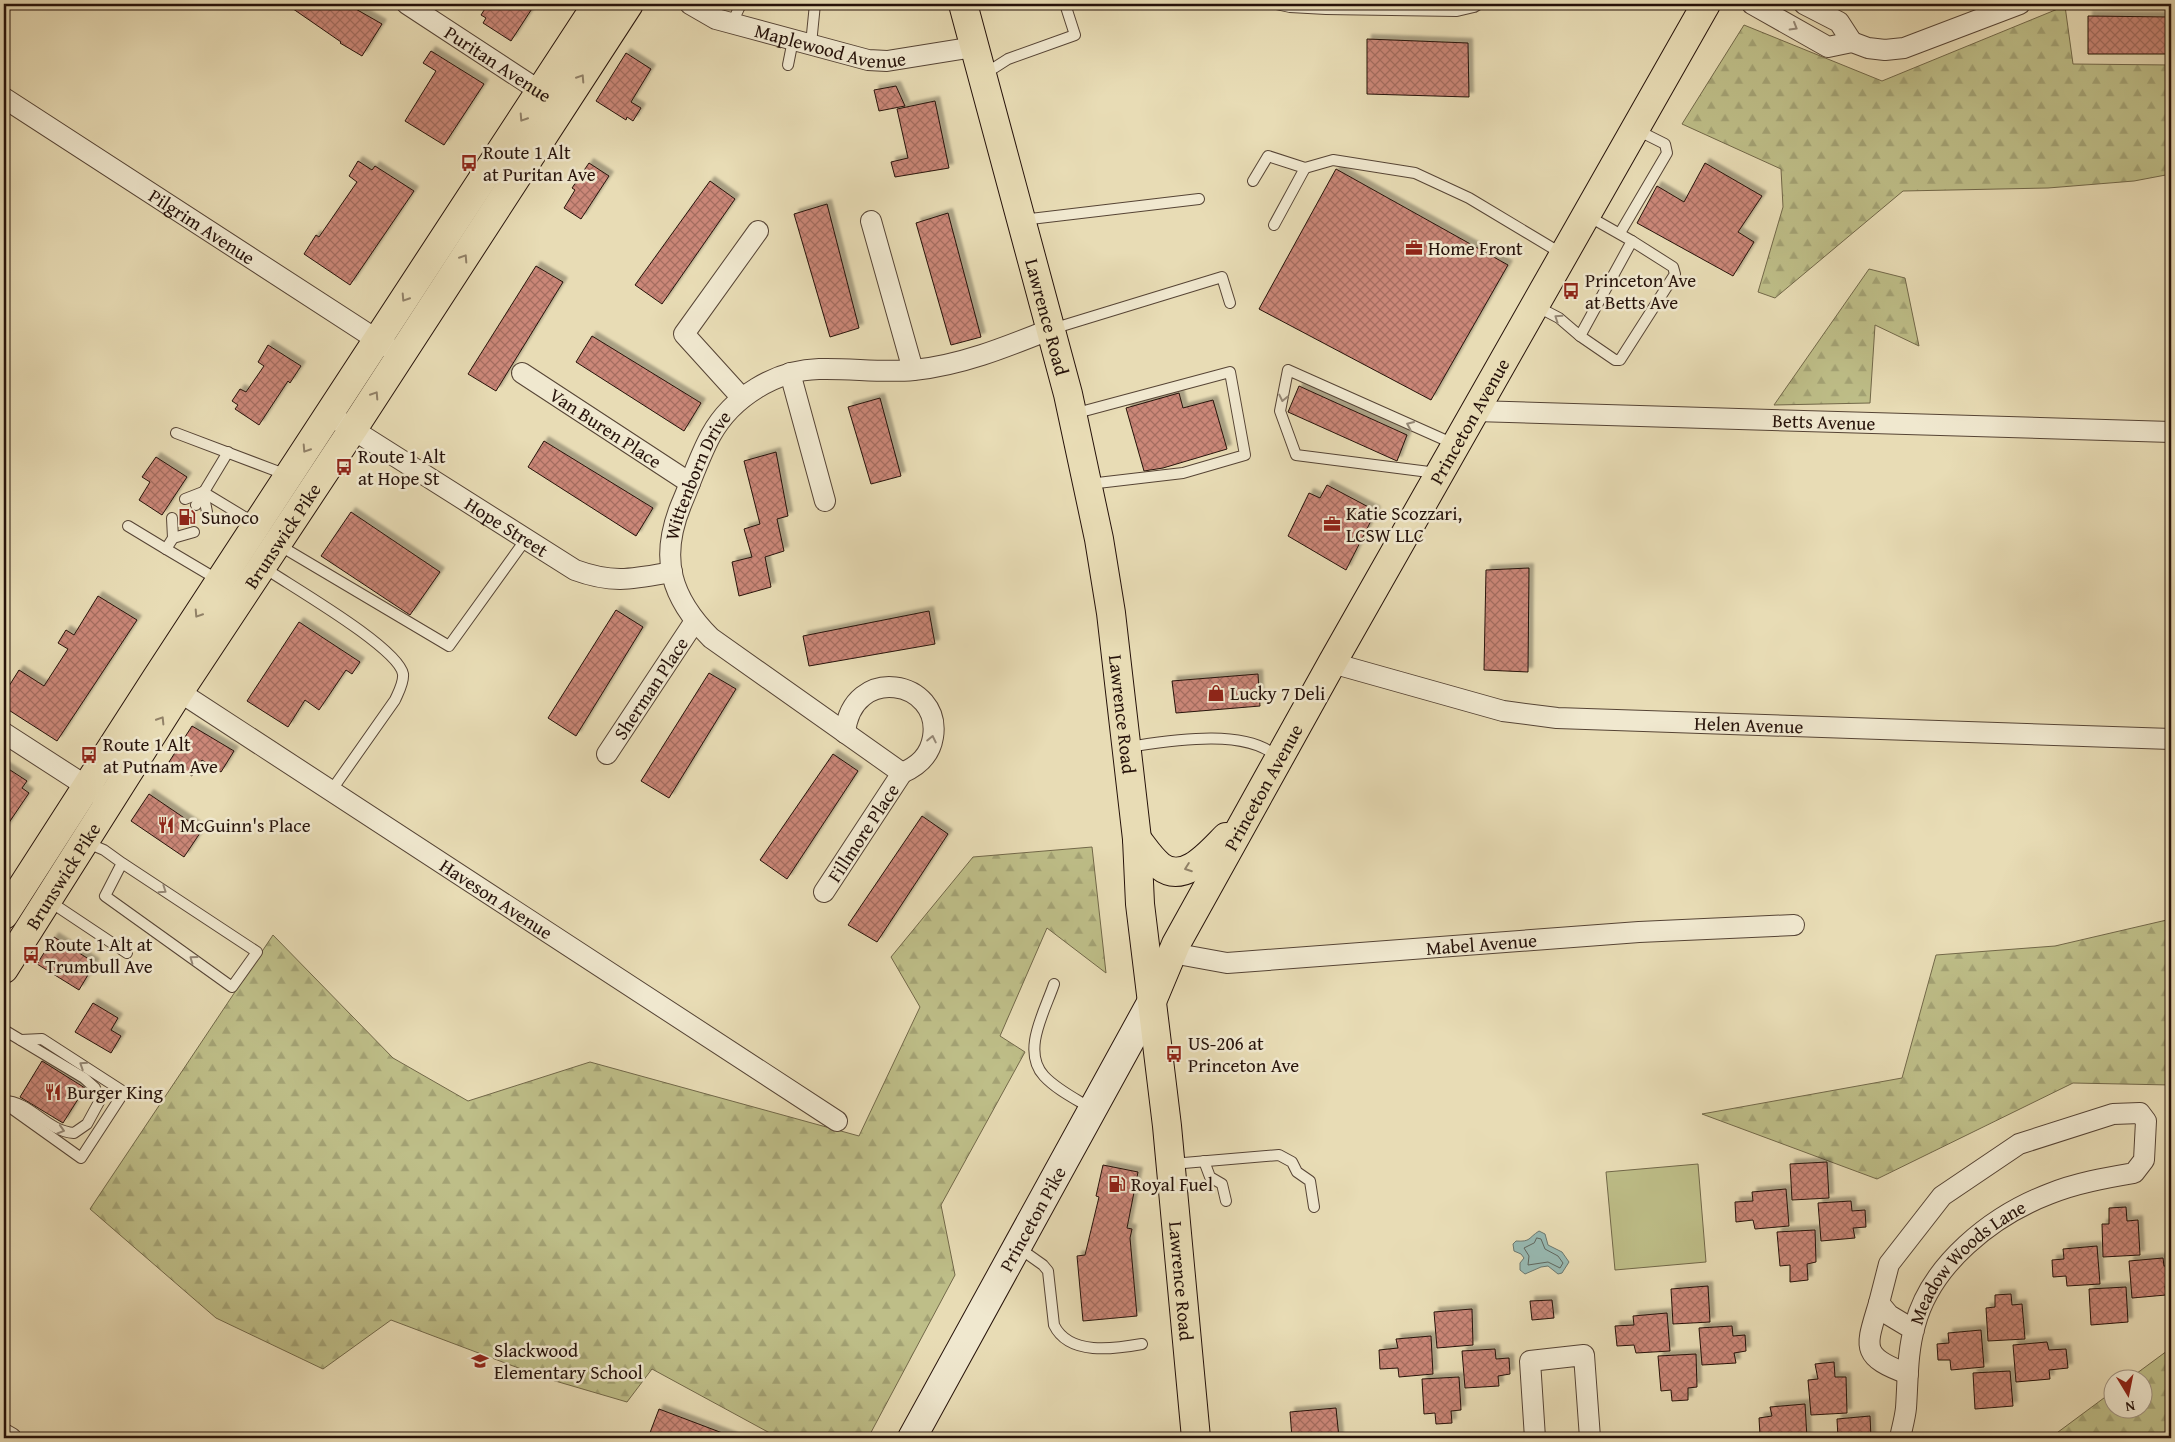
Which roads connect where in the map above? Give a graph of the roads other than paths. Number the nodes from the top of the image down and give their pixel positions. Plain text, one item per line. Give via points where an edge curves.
1 (407, 4) edge
2 (597, 4) edge
3 (629, 4) edge
4 (690, 4) edge
5 (741, 4) edge
6 (815, 4) edge
7 (963, 4) edge
8 (1065, 4) edge
9 (1228, 4) edge
10 (1235, 4) edge
11 (1276, 4) edge
12 (1479, 4) edge
13 (1706, 4) edge
14 (1752, 4) edge
15 (1804, 4) edge
16 (2020, 4) edge
17 (732, 23) junction
18 (802, 42) junction
19 (1852, 42) junction
20 (974, 47) junction
21 (788, 65) dead end
22 (982, 75) junction
23 (541, 90) junction
24 (4, 98) edge
25 (562, 107) junction
26 (1636, 130) junction
27 (1305, 168) junction
28 (1253, 182) dead end
29 (1199, 200) dead end
30 (1587, 216) junction
31 (1022, 220) junction
32 (871, 221) dead end
33 (1274, 225) dead end
34 (758, 231) dead end
35 (1620, 233) junction
36 (1632, 241) junction
37 (1564, 255) junction
38 (1230, 303) dead end
39 (1536, 306) junction
40 (1051, 329) junction
41 (1580, 336) junction
42 (378, 339) junction
43 (401, 355) junction
44 (913, 370) junction
45 (522, 373) dead end
46 (790, 373) junction
47 (742, 398) junction
48 (1475, 411) junction
49 (329, 414) junction
50 (1073, 414) junction
51 (353, 429) junction
52 (2171, 432) edge
53 (176, 433) dead end
54 (1455, 445) junction
55 (228, 452) junction
56 (1440, 474) junction
57 (288, 476) junction
58 (690, 483) junction
59 (1088, 484) junction
60 (203, 492) junction
61 (185, 499) dead end
62 (825, 501) dead end
63 (196, 505) dead end
64 (207, 512) dead end
65 (172, 518) dead end
66 (257, 524) junction
67 (183, 525) dead end
68 (128, 526) dead end
69 (194, 532) dead end
70 (173, 538) junction
71 (526, 539) junction
72 (277, 544) junction
73 (166, 549) junction
74 (262, 566) junction
75 (672, 572) junction
76 (220, 581) junction
77 (695, 622) junction
78 (1332, 663) junction
79 (157, 677) junction
80 (179, 692) junction
81 (4, 733) edge
82 (845, 733) junction
83 (2171, 739) edge
84 (1127, 747) junction
85 (607, 754) dead end
86 (1279, 759) junction
87 (902, 773) junction
88 (86, 786) junction
89 (331, 791) junction
90 (109, 802) junction
91 (1249, 813) junction
92 (1137, 839) junction
93 (84, 841) junction
94 (122, 862) junction
95 (824, 892) dead end
96 (47, 900) junction
97 (4, 915) edge
98 (1794, 925) dead end
99 (127, 953) dead end
100 (1172, 953) junction
101 (4, 969) edge
102 (1054, 984) dead end
103 (1152, 1001) junction
104 (4, 1030) edge
105 (21, 1040) junction
106 (4, 1102) edge
107 (1093, 1109) junction
108 (838, 1121) dead end
109 (1204, 1161) junction
110 (1171, 1164) junction
111 (1226, 1201) dead end
112 (1314, 1207) dead end
113 (1018, 1247) junction
114 (1879, 1303) junction
115 (1914, 1330) junction
116 (1142, 1344) dead end
117 (1908, 1374) junction
118 (4, 1434) edge
119 (11, 1438) edge
120 (912, 1438) edge
121 (1196, 1438) edge
122 (1535, 1438) edge
123 (1590, 1438) edge
124 (1900, 1438) edge

1 - 23 street, Puritan Avenue
2 - 23 main road, Brunswick Pike
25 -> 3 main road, Brunswick Pike
4 - 17 street, Maplewood Avenue via 716,19
5 - 17 lane
6 - 18 lane
7 - 20 main road, Lawrence Road
8 - 22 lane via 1075,35 1008,59
9 - 10 lane
11 - 12 lane via 1326,9 1457,11
13 - 26 main road, Princeton Avenue
14 -> 19 street via 1828,47
15 - 19 street via 1839,22
16 - 19 street via 1904,48 1885,50
17 - 18 street, Maplewood Avenue
18 - 20 street, Maplewood Avenue via 868,60 887,61
18 - 21 lane
20 - 22 main road, Lawrence Road
22 - 31 main road, Lawrence Road
23 - 25 street, Puritan Avenue
23 -> 42 main road, Brunswick Pike
24 - 42 street, Pilgrim Avenue
43 -> 25 main road, Brunswick Pike
26 - 30 main road, Princeton Avenue
26 - 35 lane via 1665,144 1667,153
27 - 28 lane via 1268,156
27 - 33 lane
27 - 37 lane via 1333,160 1414,173 1469,198
29 - 31 lane
30 - 35 lane
30 - 37 main road, Princeton Avenue
31 - 40 main road, Lawrence Road
32 - 44 street
34 - 47 street via 684,334
35 - 36 lane
36 - 41 lane
36 - 41 lane via 1673,267 1675,274 1620,360 1615,360
37 - 39 main road, Princeton Avenue
38 - 40 lane via 1222,277
41 -> 39 lane via 1559,318
39 - 48 main road, Princeton Avenue
40 - 44 street, Wittenborn Drive via 988,354
40 - 50 main road, Lawrence Road
42 - 43 street, Pilgrim Avenue
42 - 49 main road, Brunswick Pike
51 -> 43 main road, Brunswick Pike
44 - 46 street, Wittenborn Drive via 819,368
45 - 58 street, Van Buren Place
46 - 47 street, Wittenborn Drive via 770,380
46 - 62 street
47 - 58 street, Wittenborn Drive via 725,414 711,435
48 - 52 street, Betts Avenue
48 - 54 main road, Princeton Avenue
49 - 51 street, Hope Street
49 -> 57 main road, Brunswick Pike
50 - 59 main road, Lawrence Road
50 - 59 lane via 1230,372 1245,455 1183,473
51 - 71 street, Hope Street
51 - 72 main road, Brunswick Pike
53 - 55 lane
54 - 56 main road, Princeton Avenue
54 -> 56 lane via 1288,370 1280,411 1296,455
55 - 57 lane
55 - 60 lane
56 - 78 main road, Princeton Avenue
57 - 66 main road, Brunswick Pike
58 - 75 street, Wittenborn Drive via 674,523 670,543
59 - 84 main road, Lawrence Road via 1111,613
60 - 61 lane
60 - 63 lane
60 - 64 lane
60 - 66 lane
65 - 70 lane
66 - 76 main road, Brunswick Pike
67 - 70 lane
68 - 73 lane
69 - 70 lane
70 - 73 lane
71 - 72 lane via 450,646
71 - 75 street, Hope Street via 575,570 595,578 618,580
72 - 74 main road, Brunswick Pike
73 - 76 lane
74 - 80 main road, Brunswick Pike
74 - 89 lane via 376,642 394,659 403,674 395,700
75 - 77 street, Wittenborn Drive via 677,591
76 -> 79 main road, Brunswick Pike
77 - 82 street, Wittenborn Drive via 711,638
77 - 85 street, Sherman Place
78 - 83 street, Helen Avenue via 1503,711 1558,718
78 - 86 main road, Princeton Avenue
79 - 80 street, Haveson Avenue
79 - 88 main road, Brunswick Pike
80 - 89 street, Haveson Avenue
90 -> 80 main road, Brunswick Pike
81 - 88 street
82 - 87 street, Wittenborn Drive
87 -> 82 street via 914,768 924,758 932,745 934,730 931,715 912,693 888,686 867,693 852,708
84 - 86 lane via 1195,738 1257,745 1270,750
84 - 92 main road, Lawrence Road
86 - 91 main road, Princeton Avenue
87 - 95 street, Fillmore Place
88 - 90 street
88 - 97 main road, Brunswick Pike
89 - 108 street, Haveson Avenue
90 - 93 main road, Brunswick Pike
91 -> 92 main road via 1208,855 1187,870 1160,866
91 - 100 main road, Princeton Avenue
92 - 103 main road, Lawrence Road via 1140,904
93 - 94 lane
93 - 96 main road, Brunswick Pike
94 -> 94 lane via 257,952 232,987 105,896
96 - 99 lane
96 - 101 main road, Brunswick Pike
98 - 100 street, Mabel Avenue via 1638,932 1227,963
100 - 103 main road, Princeton Avenue
102 - 107 lane via 1034,1043 1034,1056 1043,1075
103 - 107 main road, Princeton Pike
103 - 110 main road, Lawrence Road
104 - 105 lane
106 -> 105 lane via 13,1101 56,1129 74,1133 87,1124 99,1102 96,1088 84,1078
106 -> 105 lane via 81,1158 124,1092 42,1039
107 - 113 main road, Princeton Pike
109 - 110 lane
109 - 111 lane via 1210,1177 1222,1184
109 - 112 lane via 1286,1157 1296,1172 1310,1182
110 - 121 main road, Lawrence Road
113 - 116 lane via 1048,1271 1057,1332 1075,1345 1088,1347
113 - 120 main road, Princeton Pike
114 - 115 street via 1888,1315
114 - 115 street, Meadow Woods Lane via 1888,1264 1942,1196 2019,1144 2113,1114 2140,1113 2146,1121 2144,1160 2134,1172 2048,1194 1986,1230 1959,1252 1942,1272 1926,1297
114 - 117 street via 1869,1340 1873,1356 1885,1366
115 - 117 street, Meadow Woods Lane
117 - 124 street, Meadow Woods Lane via 1906,1411
118 - 119 street
122 - 123 street via 1530,1361 1584,1355

